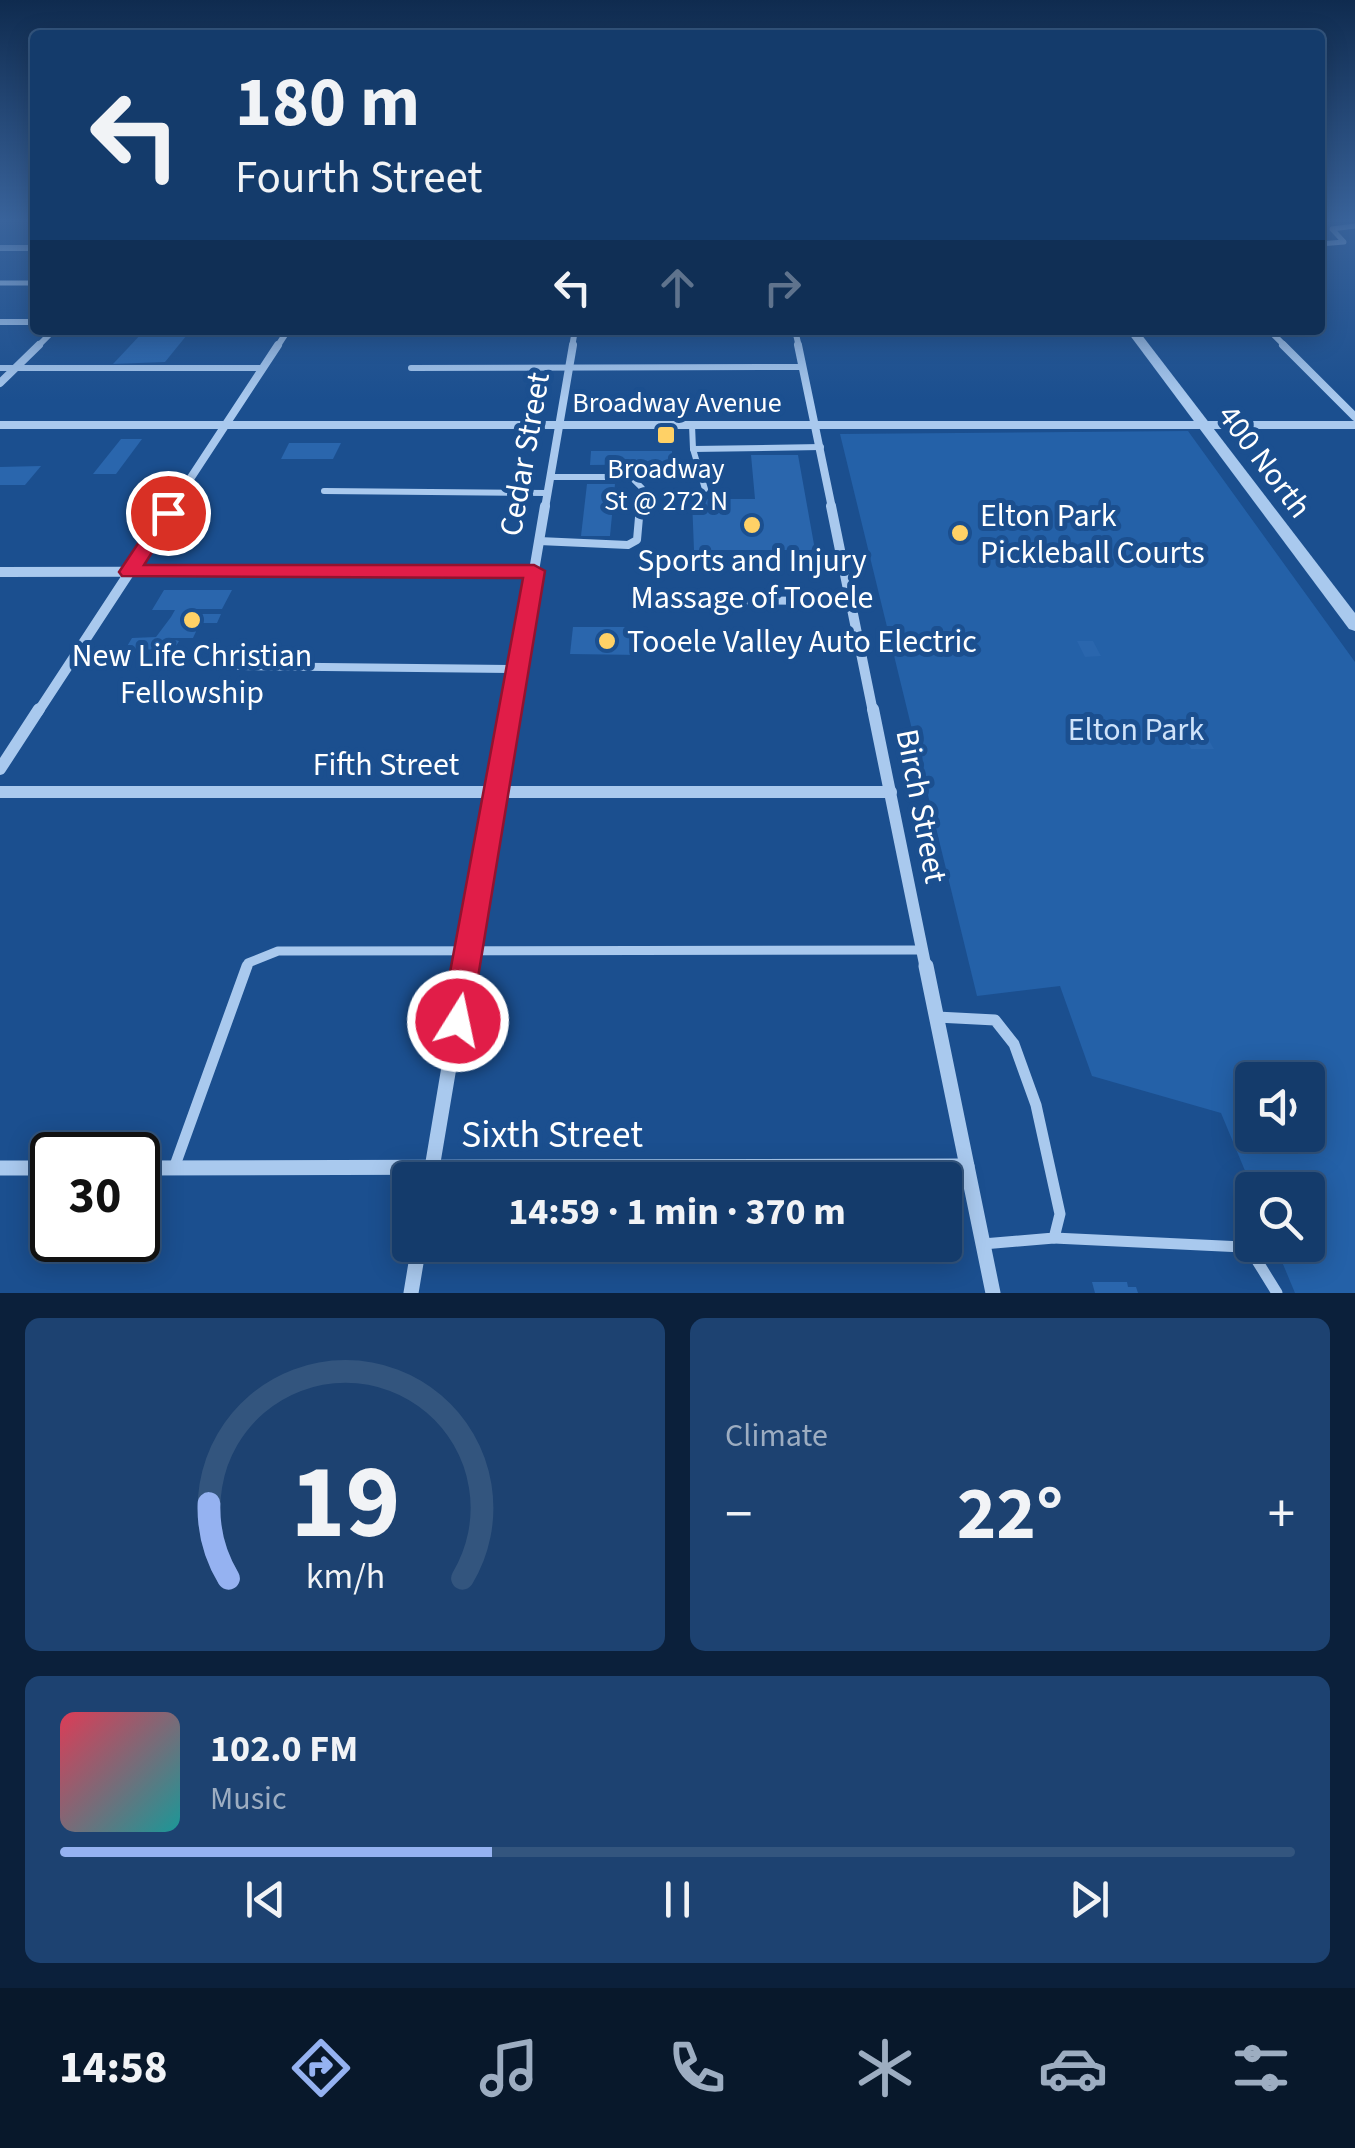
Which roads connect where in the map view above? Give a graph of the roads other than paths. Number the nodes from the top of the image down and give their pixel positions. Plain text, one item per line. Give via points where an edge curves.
1 (0, 283) edge
2 (30, 283) edge
3 (0, 322) edge
4 (30, 322) edge
5 (49, 335) edge
6 (285, 335) edge
7 (574, 335) edge
8 (797, 335) edge
9 (1136, 335) edge
10 (1274, 335) edge
11 (803, 367) junction
12 (0, 368) edge
13 (15, 368) junction
14 (263, 368) junction
15 (411, 368) dead end
16 (568, 368) junction
17 (0, 382) edge
18 (1355, 421) edge
19 (1203, 424) junction
20 (0, 425) edge
21 (226, 425) junction
22 (559, 425) junction
23 (692, 425) junction
24 (814, 425) junction
25 (821, 446) junction
26 (692, 449) junction
27 (550, 477) junction
28 (705, 489) dead end
29 (324, 491) dead end
30 (548, 493) junction
31 (540, 541) junction
32 (534, 571) junction
33 (0, 572) edge
34 (130, 572) junction
35 (699, 600) dead end
36 (852, 600) junction
37 (1355, 625) edge
38 (239, 666) dead end
39 (518, 669) junction
40 (0, 769) edge
41 (0, 792) edge
42 (497, 792) junction
43 (891, 792) junction
44 (470, 948) junction
45 (923, 950) junction
46 (937, 1017) junction
47 (433, 1162) edge
48 (962, 1166) edge
49 (967, 1166) junction
50 (0, 1168) edge
51 (30, 1168) edge
52 (160, 1168) edge
53 (174, 1168) junction
54 (392, 1173) edge
55 (1054, 1238) junction
56 (983, 1244) junction
57 (416, 1262) edge
58 (411, 1293) edge
59 (993, 1293) edge
60 (1277, 1293) edge

1 - 2 lane
3 - 4 street
5 - 13 street
6 - 14 street
7 - 16 street, Cedar Street
8 - 11 street, Birch Street
9 - 19 street, 400 North
10 - 18 street
11 - 16 lane
11 - 24 street, Birch Street
12 - 13 lane
13 - 14 lane
13 - 17 street
14 - 21 street
15 - 16 lane
16 - 22 street, Cedar Street
18 - 19 street, Broadway Avenue
19 - 24 street, Broadway Avenue
19 - 37 street, 400 North
20 - 21 street, Broadway Avenue
21 - 22 street, Broadway Avenue
21 - 34 street
22 - 23 street, Broadway Avenue
22 - 27 street, Cedar Street
23 - 24 street, Broadway Avenue
23 - 26 lane
24 - 25 street, Birch Street
25 - 26 lane
25 - 36 street, Birch Street
26 - 28 lane
27 - 30 street, Cedar Street
27 - 31 lane via 631,477 642,488 641,531 628,545
29 - 30 lane
30 - 31 street, Cedar Street
31 - 32 street, Cedar Street
32 - 34 street
32 - 39 street, Cedar Street
33 - 34 street
34 - 40 street
35 - 36 lane
36 - 43 street, Birch Street
38 - 39 lane
39 - 42 street, Cedar Street
41 - 42 street, Fifth Street
42 - 43 street, Fifth Street
42 - 44 street, Cedar Street
43 - 45 street, Birch Street
44 - 45 lane
44 - 47 street, Cedar Street
44 - 53 lane via 278,951 248,963
45 - 46 street, Birch Street
46 - 49 street, Birch Street
46 - 55 lane via 995,1020 1014,1044 1036,1105 1060,1214
48 - 49 street, Sixth Street
49 - 56 street, Birch Street
50 - 51 street
52 - 53 street, Sixth Street
53 - 54 street, Sixth Street
55 - 56 lane
55 - 60 lane via 1243,1248
56 - 59 street, Birch Street
57 - 58 street

